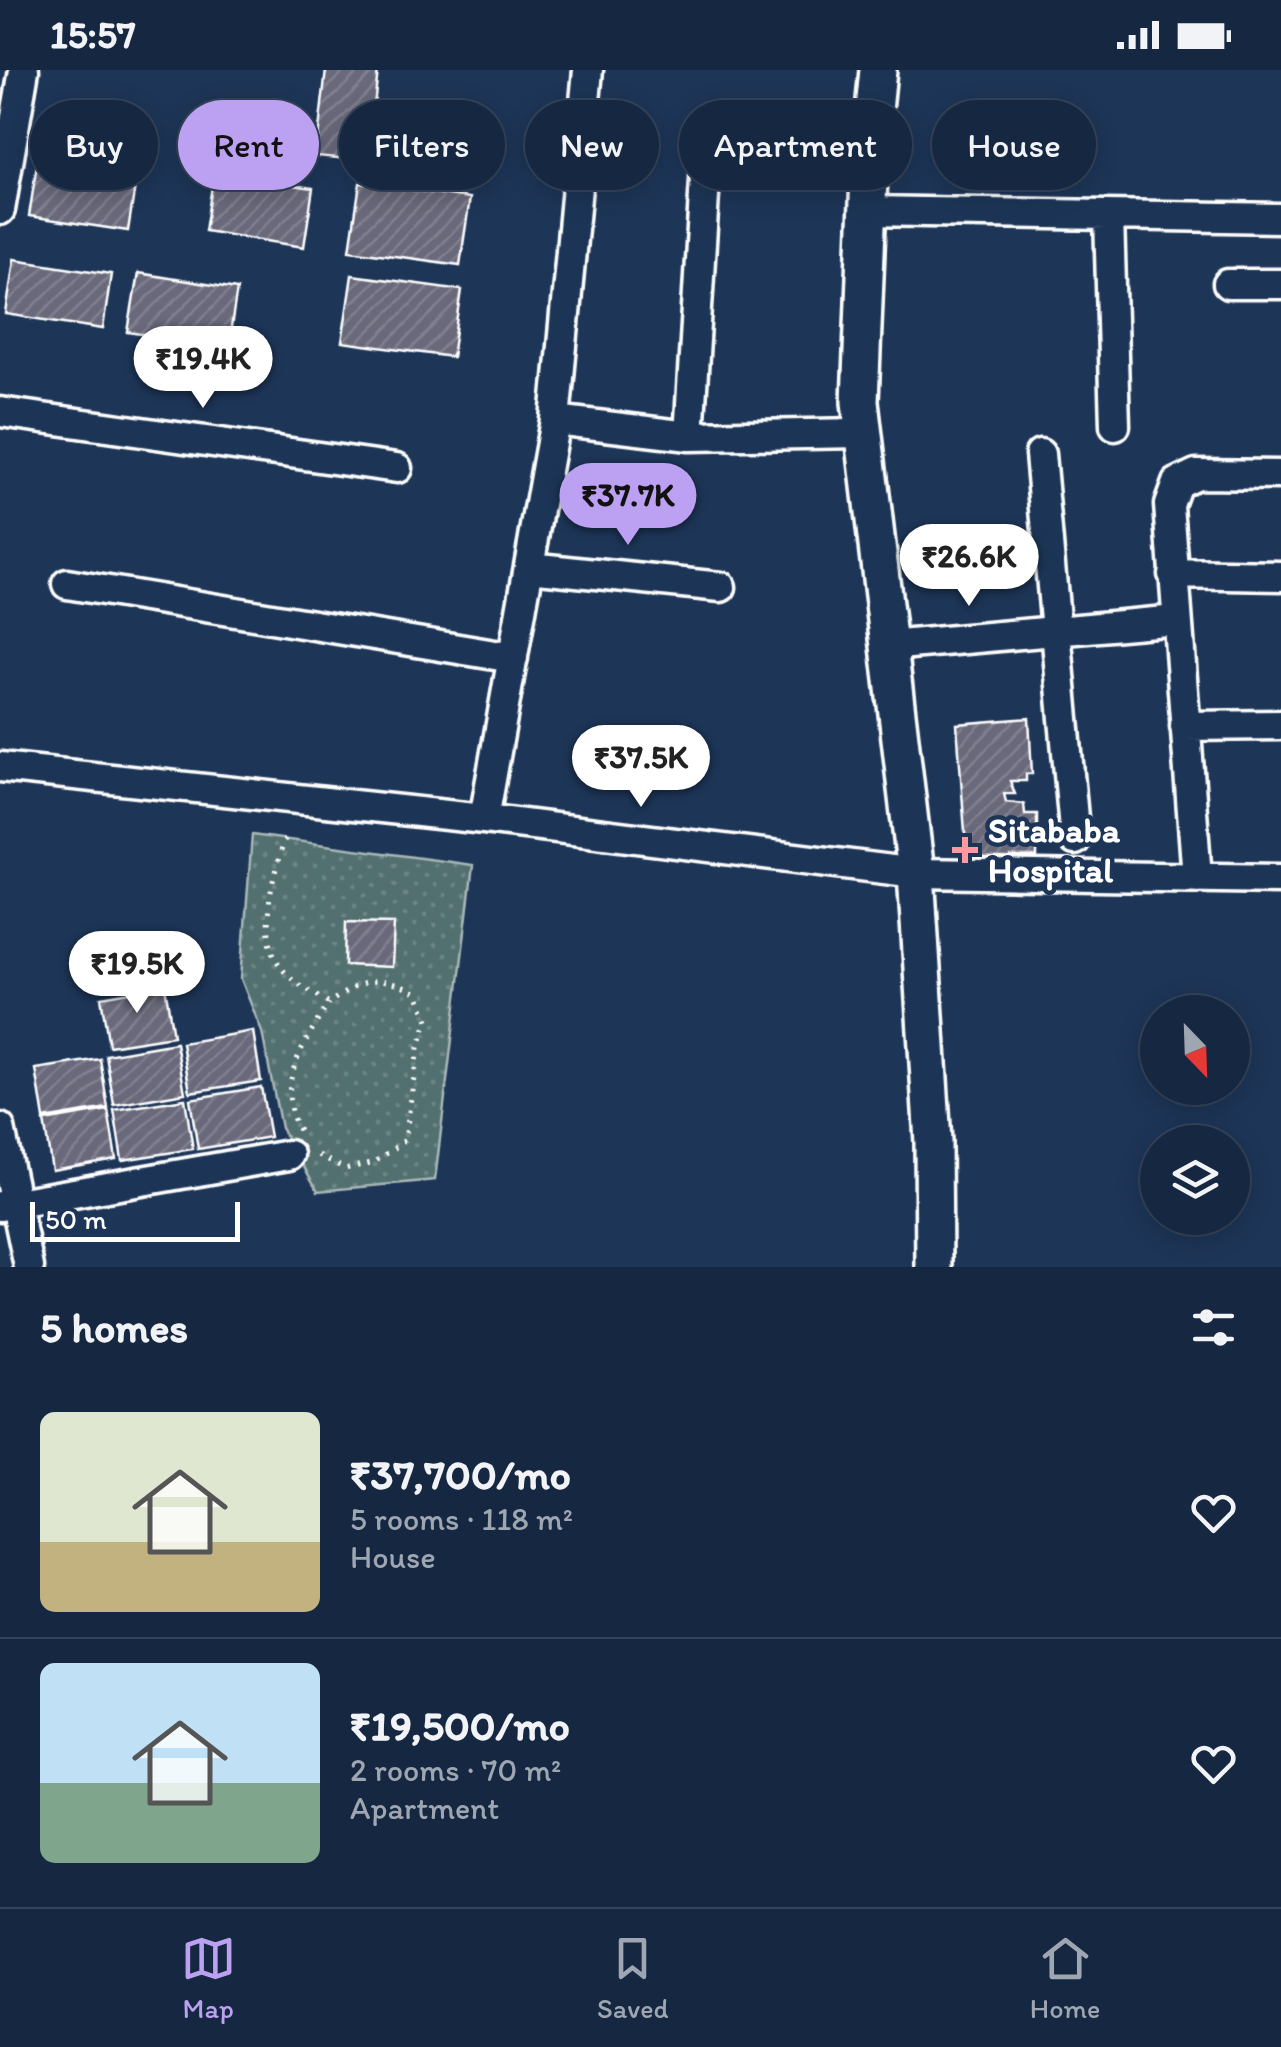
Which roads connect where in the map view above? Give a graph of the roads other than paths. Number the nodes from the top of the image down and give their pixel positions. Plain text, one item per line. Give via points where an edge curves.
1 (24, 70) edge
2 (588, 70) edge
3 (878, 70) edge
4 (704, 190) edge
5 (0, 210) edge
6 (868, 211) junction
7 (1109, 216) junction
8 (1281, 218) edge
9 (1228, 284) dead end
10 (1281, 284) edge
11 (0, 412) edge
12 (555, 420) junction
13 (1115, 426) dead end
14 (862, 434) junction
15 (689, 436) junction
16 (1040, 454) dead end
17 (397, 468) dead end
18 (1281, 475) edge
19 (528, 567) junction
20 (1174, 574) junction
21 (1281, 576) edge
22 (68, 584) dead end
23 (721, 586) dead end
24 (1177, 620) junction
25 (1056, 629) junction
26 (888, 646) junction
27 (512, 658) junction
28 (1281, 724) edge
29 (1186, 726) junction
30 (0, 768) edge
31 (484, 819) junction
32 (1075, 840) dead end
33 (916, 873) junction
34 (1197, 878) junction
35 (1281, 879) edge
36 (0, 1128) edge
37 (289, 1156) dead end
38 (7, 1205) edge
39 (29, 1267) edge
40 (934, 1267) edge

1 - 5 street
2 - 12 street
3 - 6 street
4 - 15 street
6 - 7 street
6 - 14 street
7 - 8 street
7 - 13 street
9 - 10 street
11 - 17 street
12 - 15 street
12 - 19 street
14 - 15 street
14 - 26 street
16 - 25 street
18 - 20 street via 1196,474 1178,484 1168,506
19 - 23 street
19 - 27 street
20 - 21 street
20 - 24 street
22 - 27 street
24 - 25 street
24 - 29 street
25 - 26 street
25 - 32 street
26 - 33 street
27 - 31 street
28 - 29 street
29 - 34 street
30 - 31 street
31 - 33 street
33 - 34 street
33 - 40 street
34 - 35 street
36 - 38 street
37 - 38 street
38 - 39 street

